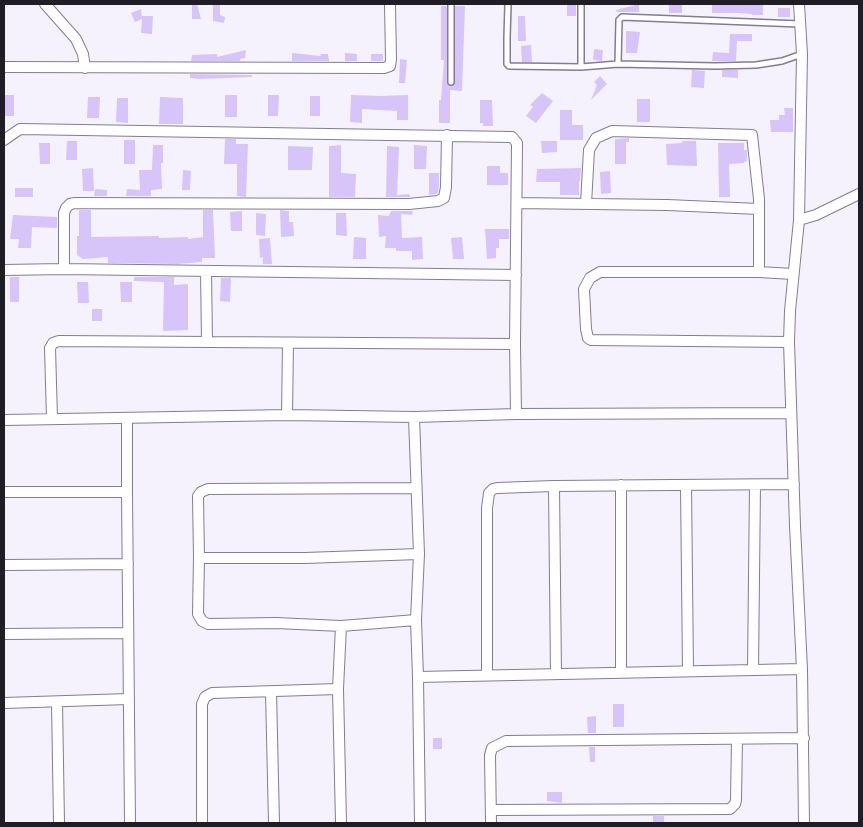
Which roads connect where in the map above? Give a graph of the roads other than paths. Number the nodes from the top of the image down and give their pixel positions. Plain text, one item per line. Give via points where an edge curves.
1 (45, 4) edge
2 (390, 4) edge
3 (451, 4) edge
4 (508, 4) edge
5 (581, 4) edge
6 (799, 4) edge
7 (800, 24) junction
8 (802, 54) junction
9 (618, 64) junction
10 (4, 67) edge
11 (581, 67) junction
12 (85, 68) junction
13 (451, 82) dead end
14 (447, 135) junction
15 (4, 140) edge
16 (859, 194) edge
17 (517, 203) junction
18 (586, 204) junction
19 (759, 209) junction
20 (799, 220) junction
21 (64, 268) junction
22 (4, 270) edge
23 (206, 272) junction
24 (759, 272) junction
25 (794, 274) junction
26 (516, 275) junction
27 (207, 341) junction
28 (789, 342) junction
29 (288, 343) junction
30 (515, 344) junction
31 (791, 413) junction
32 (516, 414) junction
33 (287, 415) junction
34 (414, 417) junction
35 (52, 418) junction
36 (128, 418) junction
37 (4, 420) edge
38 (794, 484) junction
39 (621, 485) junction
40 (686, 485) junction
41 (755, 485) junction
42 (554, 486) junction
43 (416, 488) junction
44 (4, 492) edge
45 (127, 492) junction
46 (419, 554) junction
47 (199, 558) junction
48 (4, 564) edge
49 (128, 564) junction
50 (416, 620) junction
51 (341, 626) junction
52 (128, 633) junction
53 (4, 634) edge
54 (802, 669) junction
55 (753, 670) junction
56 (688, 671) junction
57 (621, 672) junction
58 (487, 674) junction
59 (556, 674) junction
60 (418, 677) junction
61 (338, 689) junction
62 (271, 692) junction
63 (129, 699) junction
64 (57, 702) junction
65 (4, 703) edge
66 (804, 738) junction
67 (737, 739) junction
68 (491, 810) junction
69 (59, 823) edge
70 (130, 823) edge
71 (202, 823) edge
72 (274, 823) edge
73 (341, 823) edge
74 (420, 823) edge
75 (490, 823) edge
76 (804, 823) edge

1 - 12 street via 76,39
2 - 12 street via 391,60 388,67
3 - 13 lane
4 - 11 lane via 508,66
5 - 11 lane
6 - 7 street
7 - 8 street
7 - 9 lane via 622,18 619,20
8 - 9 lane via 756,65
8 - 20 street
9 - 11 lane
10 - 12 street
14 - 15 street via 20,129
14 - 17 street via 512,137 517,143
14 - 21 street via 446,187 441,200 409,204 75,202 64,213
16 - 20 street
17 - 18 street
17 - 26 street
18 - 19 street
18 - 19 street via 589,150 596,138 612,131 752,135
19 - 24 street
20 - 25 street
21 - 22 street
21 - 23 street
23 - 26 street
23 - 27 street
24 - 25 street
24 - 28 street via 600,272 590,278 584,288 588,338
25 - 28 street
26 - 30 street
27 - 29 street
27 - 35 street via 53,343 50,348
28 - 31 street
29 - 30 street
29 - 33 street
30 - 32 street
31 - 32 street
31 - 38 street
32 - 34 street
33 - 34 street
33 - 36 street
34 - 43 street
35 - 36 street
35 - 37 street
36 - 45 street
38 - 41 street
38 - 54 street
39 - 40 street
39 - 42 street
39 - 57 street
40 - 41 street
40 - 56 street
41 - 55 street
42 - 58 street via 497,488 489,493
42 - 59 street
43 - 46 street
43 - 47 street via 204,490 198,496
44 - 45 street
45 - 49 street
46 - 47 street
46 - 50 street
47 - 51 street via 198,614 208,624
48 - 49 street
49 - 52 street
50 - 51 street
50 - 60 street
51 - 61 street
52 - 53 street
52 - 63 street
54 - 55 street
54 - 66 street
55 - 56 street
56 - 57 street
57 - 59 street
58 - 59 street
58 - 60 street
60 - 74 street
61 - 62 street
61 - 73 street
62 - 71 street via 212,693 205,697 202,704
62 - 72 street
63 - 64 street
63 - 70 street
64 - 65 street
64 - 69 street
66 - 67 street
66 - 76 street
67 - 68 street via 506,741 492,748 490,754
67 - 68 street via 736,800 730,809
68 - 75 street

